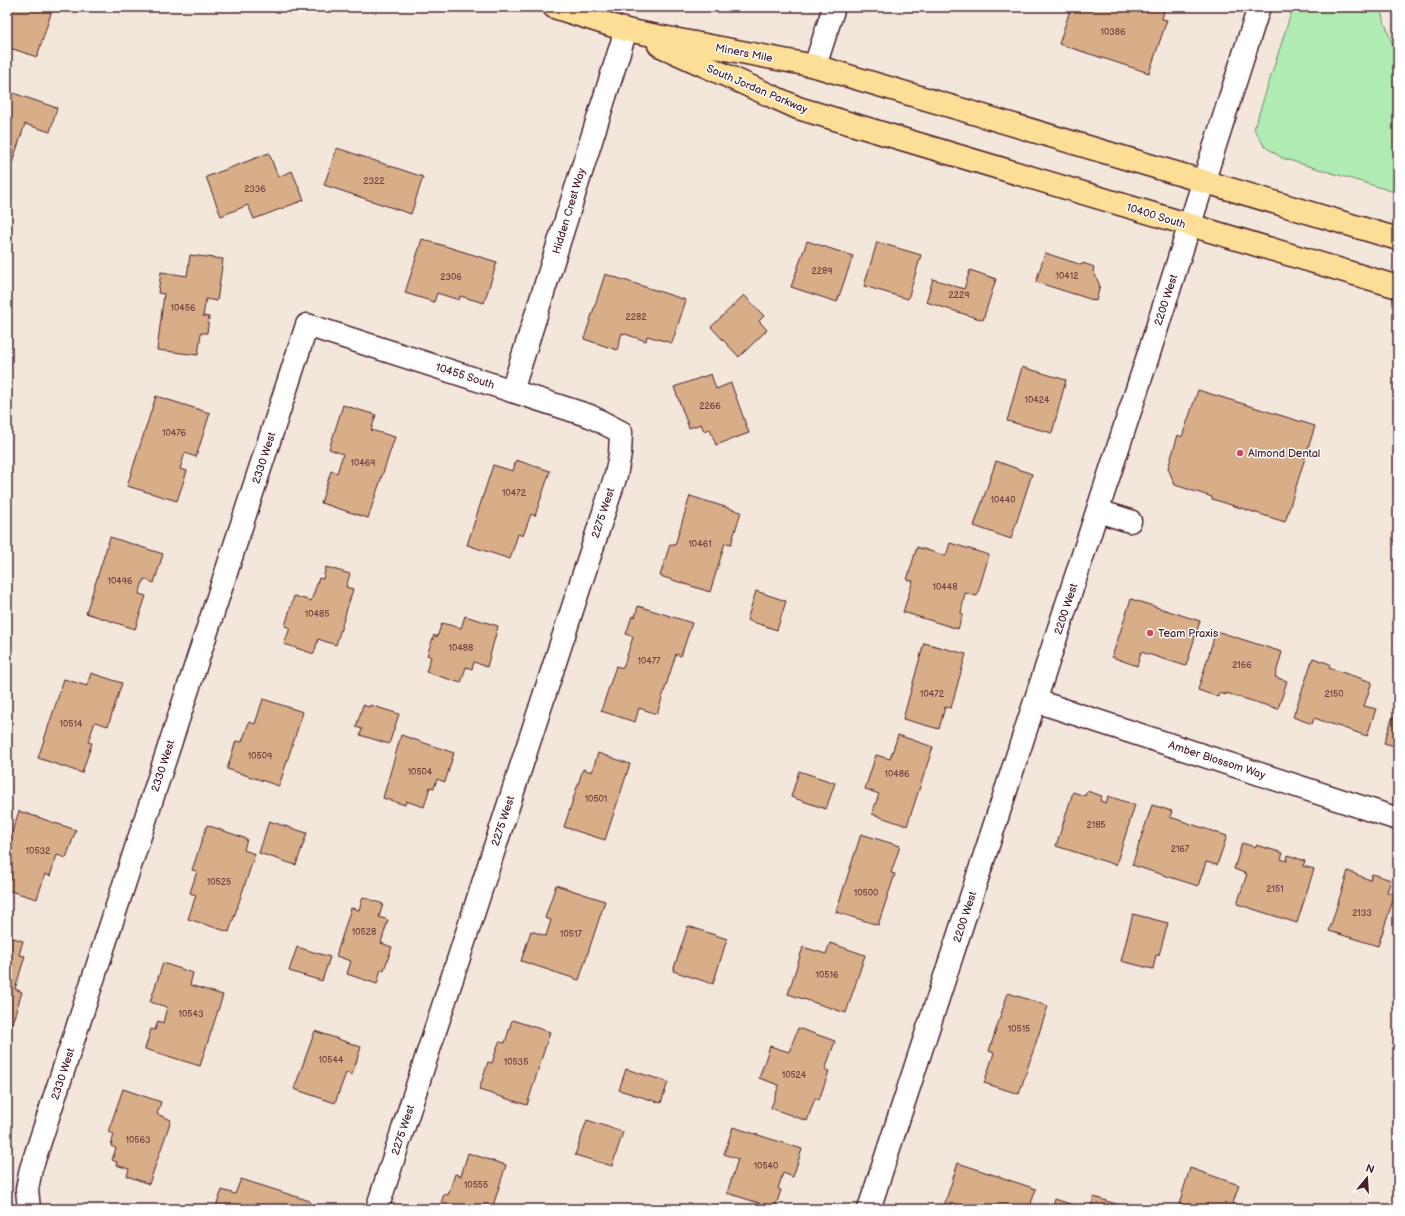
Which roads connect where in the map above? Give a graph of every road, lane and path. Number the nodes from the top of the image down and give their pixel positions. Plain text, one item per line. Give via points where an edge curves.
1 (554, 7) edge
2 (834, 7) edge
3 (1259, 7) edge
4 (626, 30) junction
5 (814, 66) junction
6 (915, 143) joint
7 (1204, 180) junction
8 (1189, 226) junction
9 (1398, 239) edge
10 (1398, 287) edge
11 (307, 325) joint
12 (512, 391) junction
13 (621, 432) joint
14 (1098, 511) junction
15 (1130, 521) dead end
16 (1036, 701) junction
17 (1398, 819) edge
18 (28, 1208) edge
19 (377, 1209) edge
20 (870, 1209) edge

1 - 4 main road, Miners Mile
2 - 5 street
3 - 7 street, 2200 West
4 - 5 main road, Miners Mile
4 - 6 main road, South Jordan Parkway via 798,108
4 - 12 street, Hidden Crest Way
5 - 7 main road, Miners Mile
6 - 8 main road, 10400 South
7 - 8 street, 2200 West
7 - 9 main road
8 - 10 main road, 10400 South
8 - 14 street, 2200 West
11 - 12 street, 10455 South
11 - 18 street, 2330 West via 31,1169 27,1189
12 - 13 street, 10455 South via 590,416
13 - 19 street, 2275 West via 616,475
14 - 15 street
14 - 16 street, 2200 West
16 - 17 street, Amber Blossom Way
16 - 20 street, 2200 West

